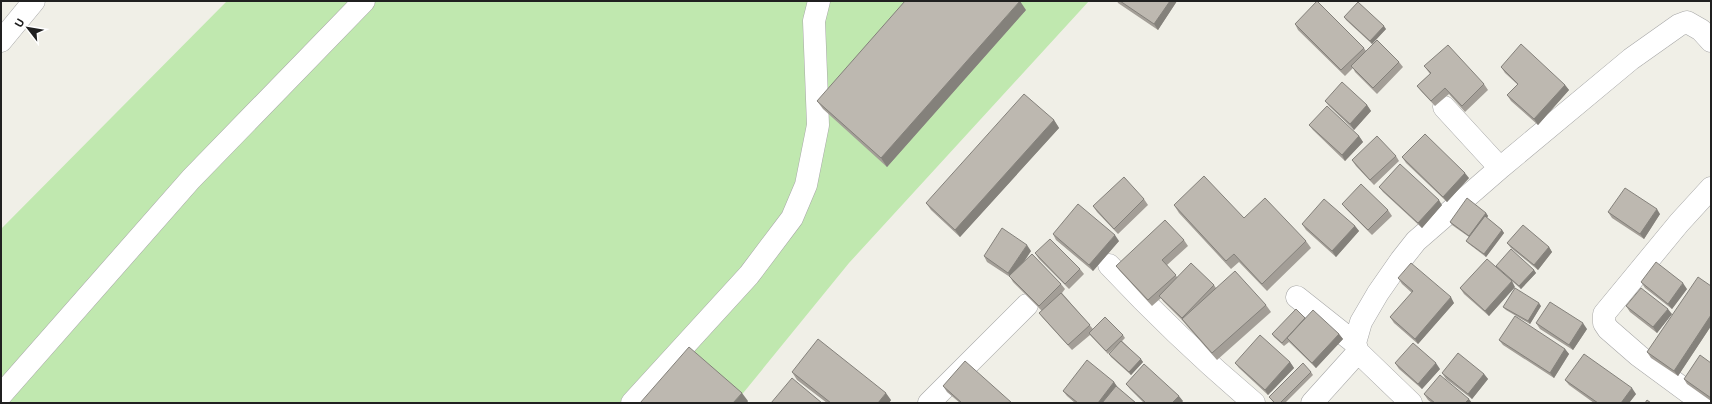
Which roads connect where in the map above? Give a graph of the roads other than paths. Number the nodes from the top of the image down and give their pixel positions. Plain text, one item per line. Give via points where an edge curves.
1 (34, 1) edge
2 (364, 1) edge
3 (819, 1) edge
4 (1, 41) edge
5 (1711, 41) edge
6 (1444, 107) dead end
7 (1500, 168) junction
8 (1711, 188) edge
9 (1108, 265) dead end
10 (1297, 297) dead end
11 (1027, 305) edge
12 (1356, 347) junction
13 (1, 395) edge
14 (938, 400) edge
15 (632, 403) edge
16 (1254, 403) edge
17 (1312, 403) edge
18 (1411, 403) edge
19 (1703, 403) edge

1 - 4 street
2 - 13 street via 191,179
3 - 15 street via 814,21 818,125 806,185 792,218 749,275
5 - 7 street via 1701,30 1688,22 1679,25 1631,59
6 - 7 street
7 - 12 street via 1416,240 1378,293 1361,322
8 - 19 street via 1604,314 1604,323 1608,329 1639,356
9 - 16 street via 1169,327
10 - 12 street
11 - 14 street
12 - 17 street
12 - 18 street

